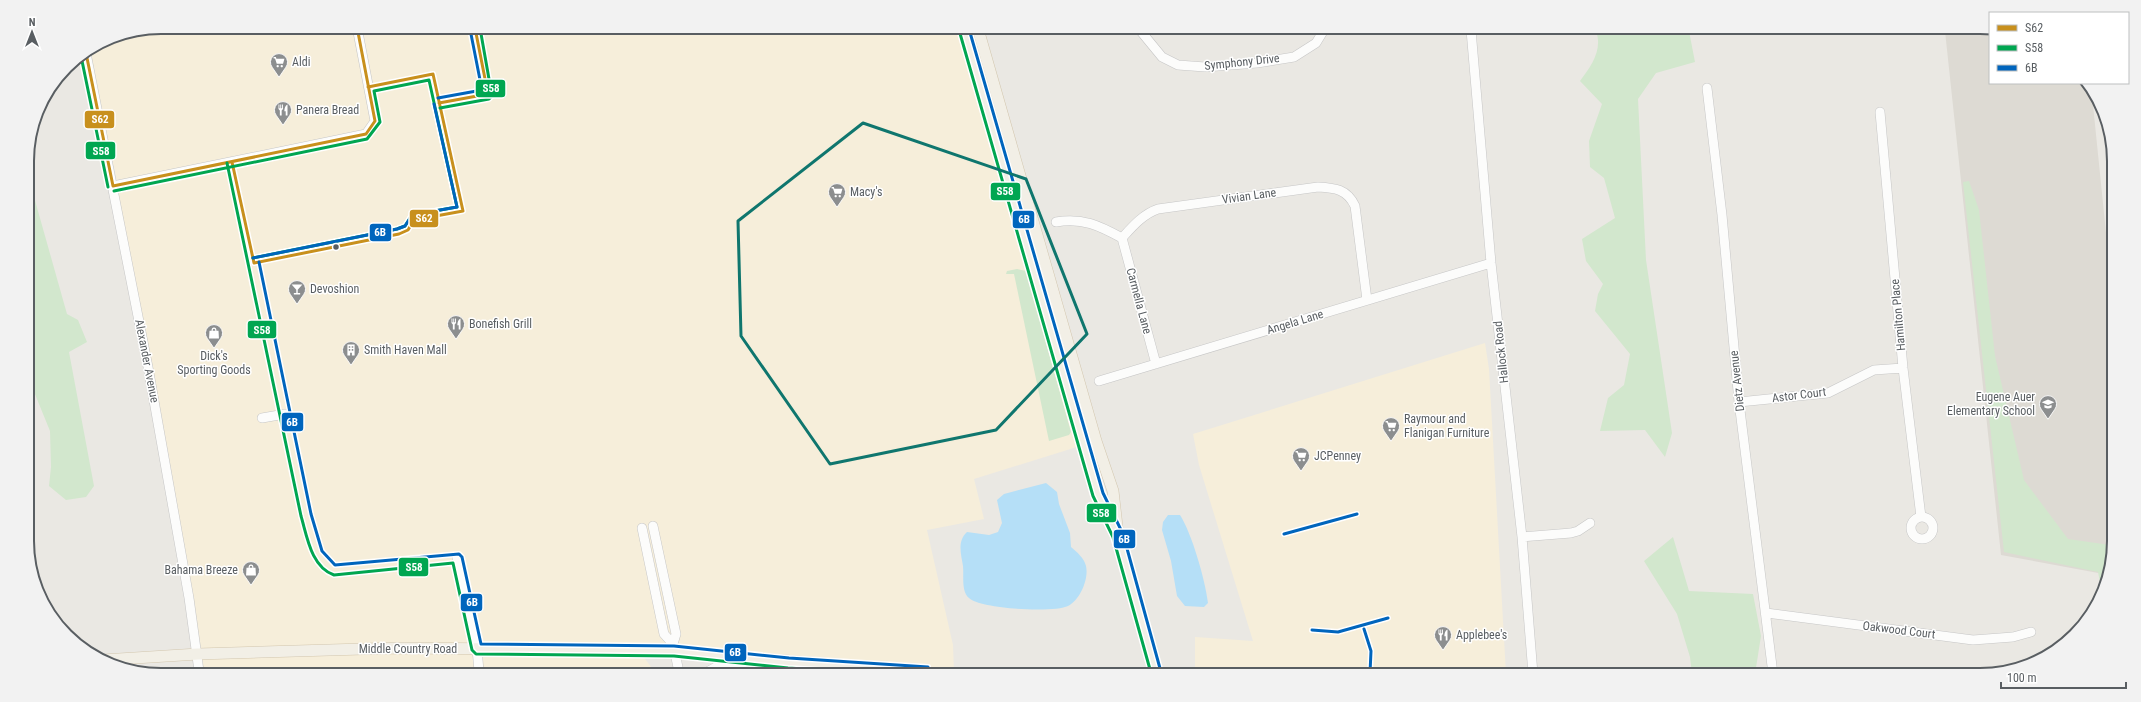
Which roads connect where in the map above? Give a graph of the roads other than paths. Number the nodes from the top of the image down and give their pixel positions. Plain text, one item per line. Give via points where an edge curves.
1 (358, 34) edge
2 (965, 34) edge
3 (979, 34) edge
4 (1143, 34) edge
5 (1322, 34) edge
6 (1471, 34) edge
7 (87, 57) edge
8 (1707, 88) dead end
9 (1880, 112) dead end
10 (113, 186) junction
11 (1056, 222) dead end
12 (1122, 238) junction
13 (1491, 263) junction
14 (1367, 300) junction
15 (1156, 364) junction
16 (1903, 368) junction
17 (1099, 381) dead end
18 (1739, 402) junction
19 (286, 414) dead end
20 (262, 418) dead end
21 (1921, 517) dead end
22 (1590, 522) dead end
23 (653, 526) dead end
24 (642, 528) dead end
25 (1118, 535) junction
26 (1522, 537) junction
27 (457, 558) dead end
28 (1766, 614) junction
29 (2031, 632) dead end
30 (673, 648) junction
31 (477, 649) junction
32 (198, 654) junction
33 (118, 660) edge
34 (762, 660) junction
35 (199, 668) edge
36 (479, 668) edge
37 (678, 668) edge
38 (714, 668) edge
39 (873, 668) edge
40 (1155, 668) edge
41 (1533, 668) edge
42 (1772, 668) edge

1 - 10 street via 375,121 366,134
2 - 25 main road via 1098,494
3 - 25 main road via 1096,441 1113,491
4 - 5 street, Symphony Drive via 1162,57 1178,65 1205,67 1294,57 1316,43
6 - 13 street, Hallock Road
7 - 10 street, Alexander Avenue
8 - 18 street, Dietz Avenue via 1722,214
9 - 16 street, Hamilton Place
10 - 32 street, Alexander Avenue via 148,367
11 - 12 street via 1089,222
12 - 14 street, Vivian Lane via 1133,226 1158,209 1318,187 1334,188 1347,194 1355,206
12 - 15 street, Carmella Lane
13 - 14 street, Angela Lane
13 - 26 street, Hallock Road
14 - 15 street, Angela Lane
15 - 17 street, Angela Lane
16 - 18 street, Astor Court via 1874,370 1828,394
16 - 21 street, Hamilton Place
18 - 28 street, Dietz Avenue
19 - 20 street
22 - 26 street via 1571,533
23 - 30 street via 676,634
24 - 30 street via 664,634
25 - 40 main road
26 - 41 street, Hallock Road
27 - 31 street
28 - 29 street, Oakwood Court via 1973,640 2013,637
28 - 42 street, Dietz Avenue
30 - 31 main road, Middle Country Road
30 - 34 main road, Middle Country Road
30 - 37 street
31 - 32 main road, Middle Country Road via 396,648
31 - 36 street
32 - 33 main road, Middle Country Road
32 - 35 street, Alexander Avenue
34 - 38 street
34 - 39 main road, Middle Country Road

